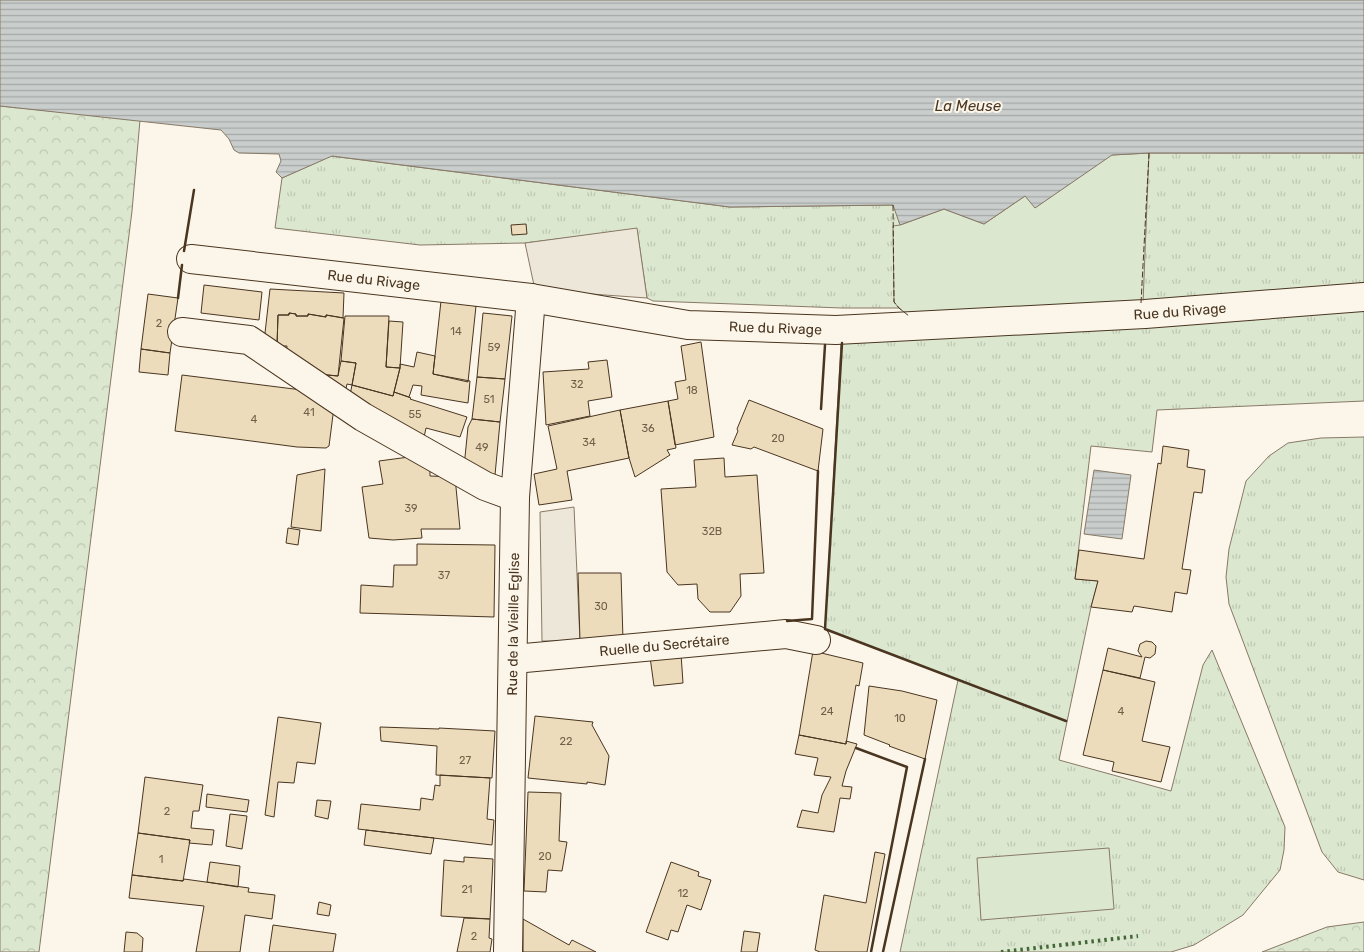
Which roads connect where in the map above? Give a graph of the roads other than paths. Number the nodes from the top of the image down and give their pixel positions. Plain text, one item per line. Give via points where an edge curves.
1 (191, 259) dead end
2 (1364, 297) edge
3 (531, 298) junction
4 (182, 332) dead end
5 (515, 497) junction
6 (816, 640) dead end
7 (514, 658) junction
8 (508, 952) edge

1 - 3 street, Rue du Rivage
2 - 3 street, Rue du Rivage via 1136,315 836,330 688,325
3 - 5 street, Rue de la Vieille Eglise
4 - 5 street via 249,340 363,417 485,486
5 - 7 street, Rue de la Vieille Eglise
6 - 7 street, Ruelle du Secrétaire via 786,634
7 - 8 street, Rue de la Vieille Eglise

